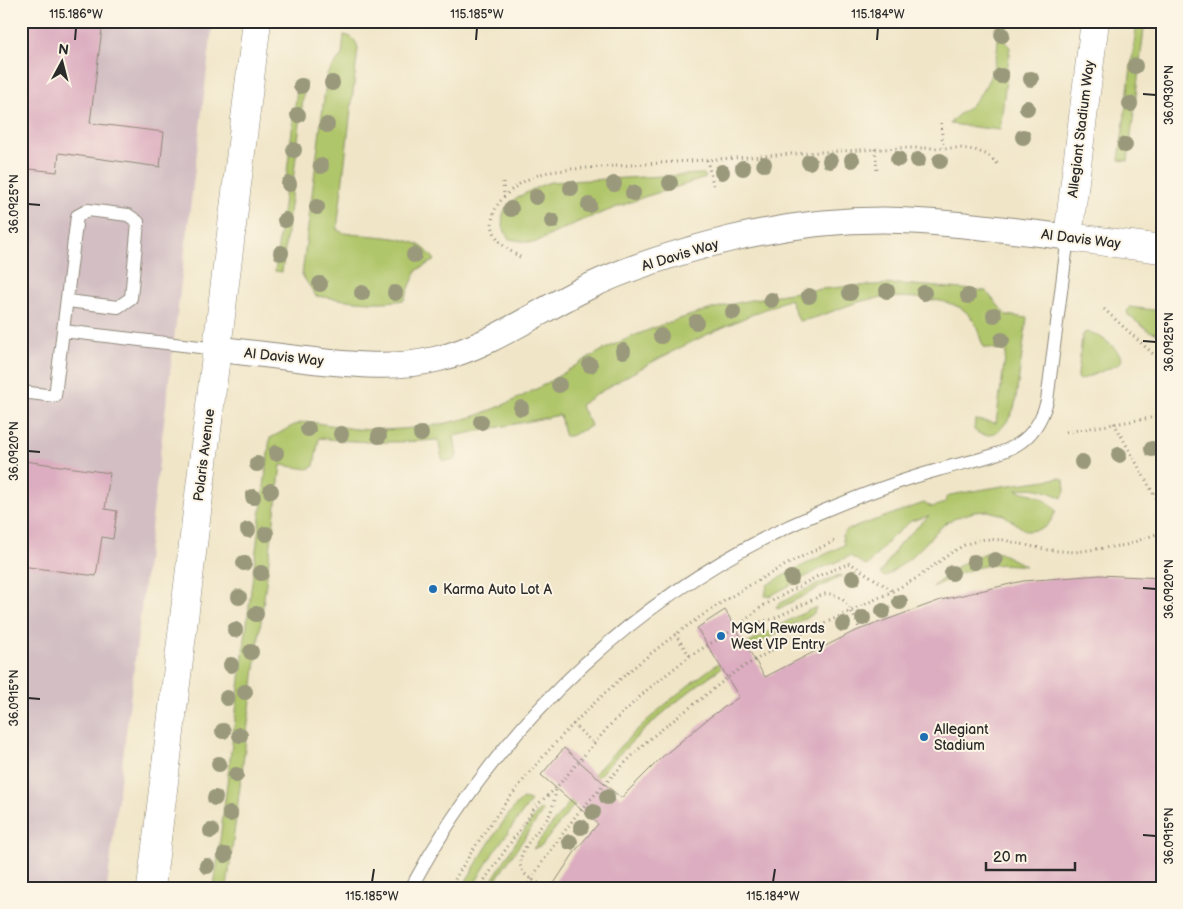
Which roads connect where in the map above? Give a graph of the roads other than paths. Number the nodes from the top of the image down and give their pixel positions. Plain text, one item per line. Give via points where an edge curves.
1 (257, 21) edge
2 (1095, 21) edge
3 (1068, 237) junction
4 (1162, 249) edge
5 (67, 300) junction
6 (63, 331) junction
7 (217, 349) junction
8 (21, 392) edge
9 (151, 888) edge
10 (411, 888) edge

1 - 7 street, Polaris Avenue
2 - 3 street, Allegiant Stadium Way
3 - 4 street, Al Davis Way
3 - 7 street, Al Davis Way via 883,220 776,230 686,251 642,266 591,286 470,348 437,359 402,365 365,366
3 - 10 lane via 1047,400 1043,414 1027,437 1016,446 998,453 877,489 769,535 724,559 643,615 571,676 503,749 458,810
5 - 5 lane via 77,216 88,210 128,215 138,222 130,298 118,307
5 - 6 lane
6 - 7 lane
6 - 8 lane via 55,396
7 - 9 street, Polaris Avenue

